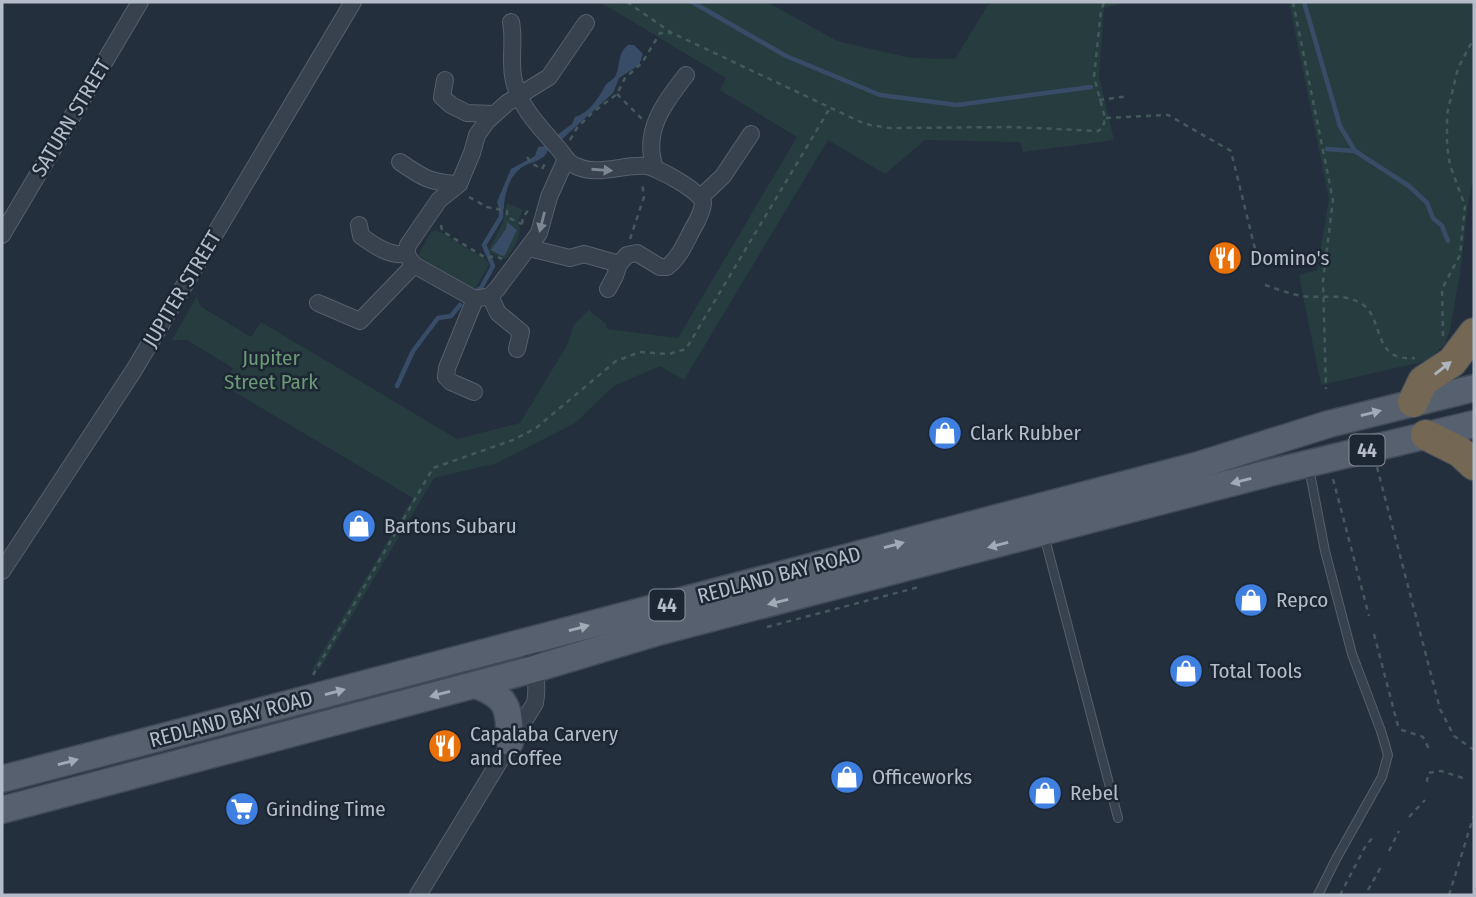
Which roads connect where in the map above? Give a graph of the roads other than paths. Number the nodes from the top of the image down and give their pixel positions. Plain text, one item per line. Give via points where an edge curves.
1 (139, 2) edge
2 (353, 2) edge
3 (511, 22) dead end
4 (586, 23) dead end
5 (685, 75) dead end
6 (445, 80) dead end
7 (519, 97) junction
8 (467, 113) junction
9 (493, 114) junction
10 (751, 134) dead end
11 (477, 135) junction
12 (562, 153) junction
13 (401, 162) dead end
14 (655, 168) junction
15 (423, 179) junction
16 (463, 189) junction
17 (701, 197) junction
18 (440, 212) junction
19 (359, 225) dead end
20 (2, 235) edge
21 (529, 248) junction
22 (410, 260) junction
23 (619, 264) junction
24 (608, 289) dead end
25 (482, 298) junction
26 (318, 303) dead end
27 (1474, 333) edge
28 (517, 349) dead end
29 (1474, 388) edge
30 (474, 392) dead end
31 (1413, 402) junction
32 (1474, 424) edge
33 (1426, 435) junction
34 (1308, 465) junction
35 (1474, 465) edge
36 (1040, 520) junction
37 (2, 571) edge
38 (529, 641) junction
39 (534, 669) junction
40 (476, 685) junction
41 (510, 742) junction
42 (2, 779) edge
43 (2, 810) edge
44 (1118, 818) dead end
45 (418, 895) edge
46 (1318, 895) edge

1 - 20 street, SATURN STREET
2 - 37 street, JUPITER STREET via 134,370
3 - 7 street via 513,80
4 - 7 street via 549,77
5 - 14 street via 653,127 650,142
6 - 8 street via 442,97
7 - 9 street
7 - 12 street
8 - 9 street
8 - 11 street
9 - 11 street
10 - 17 street via 723,176
11 - 16 street
12 -> 14 street via 572,165 604,171
12 -> 21 street via 539,233
13 - 15 street
14 - 17 street
15 - 16 street
15 - 18 street
16 - 18 street via 439,200
17 - 23 street via 700,214 674,262 660,267 637,253 626,255
18 - 22 street via 408,245
19 - 22 street via 361,236 371,243
21 - 23 street via 570,258 584,254
21 - 25 street
22 - 25 street
22 - 26 street via 360,321
23 - 24 street
25 - 28 street via 521,332
25 - 30 street via 446,377
31 -> 27 highway via 1423,381 1452,362
29 - 31 main road, REDLAND BAY ROAD / 44
36 -> 31 main road, REDLAND BAY ROAD / 44 via 1199,465
32 - 33 main road, REDLAND BAY ROAD / 44
33 - 34 main road, REDLAND BAY ROAD / 44
33 - 35 highway via 1460,452
34 -> 36 main road, REDLAND BAY ROAD / 44
34 - 46 lane via 1352,654 1388,755 1382,777
38 -> 36 main road, REDLAND BAY ROAD / 44
36 -> 39 main road, REDLAND BAY ROAD / 44
36 - 44 lane
38 - 39 street
42 -> 38 main road, REDLAND BAY ROAD / 44
39 - 40 main road, REDLAND BAY ROAD / 44
39 - 41 street via 535,703
40 - 41 main road via 491,690 505,704
40 -> 43 main road, REDLAND BAY ROAD / 44
41 - 45 street

